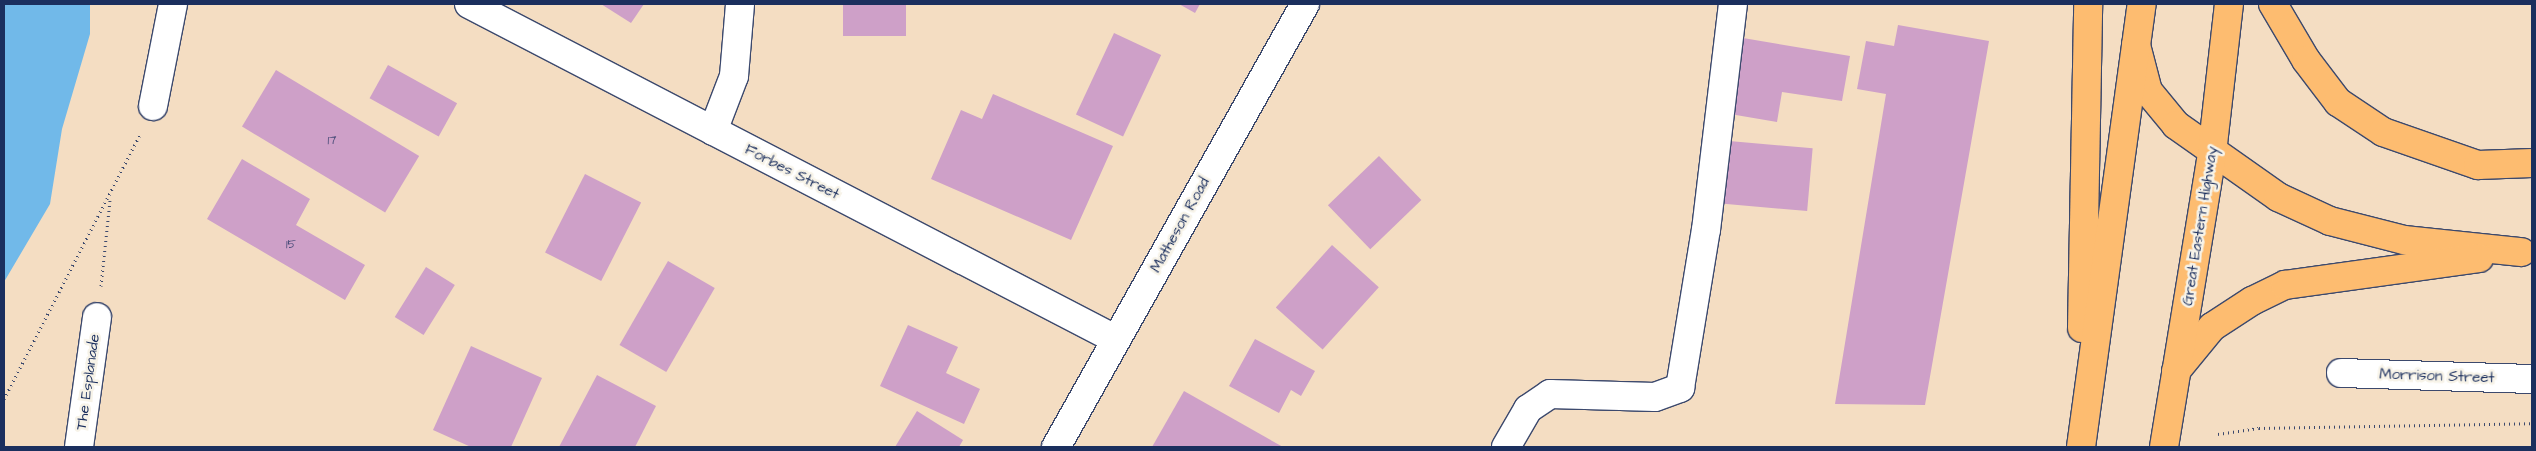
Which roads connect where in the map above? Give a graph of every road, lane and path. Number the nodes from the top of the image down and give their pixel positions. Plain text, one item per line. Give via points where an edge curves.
1 (173, 4) edge
2 (469, 4) edge
3 (740, 4) edge
4 (1305, 4) edge
5 (1733, 4) edge
6 (2088, 4) edge
7 (2142, 4) edge
8 (2228, 4) edge
9 (2274, 4) edge
10 (2136, 45) junction
11 (153, 106) joint
12 (713, 131) junction
13 (2212, 153) junction
14 (2532, 163) edge
15 (110, 197) junction
16 (2526, 251) edge
17 (97, 318) joint
18 (1115, 339) junction
19 (2176, 372) junction
20 (2341, 373) dead end
21 (2532, 379) edge
22 (4, 399) edge
23 (2532, 423) edge
24 (2218, 434) dead end
25 (79, 447) edge
26 (1056, 447) edge
27 (1506, 447) edge
28 (2081, 447) edge
29 (2164, 447) edge

1 - 11 street
2 - 12 street, Forbes Street
3 - 12 street via 734,76
4 - 18 street, Matheson Road
5 - 27 street via 1706,230 1680,388 1655,398 1550,394 1528,410
6 - 28 highway
7 - 10 highway
8 - 13 highway, Great Eastern Highway
9 - 14 highway via 2306,60 2338,102 2384,132 2478,165
10 - 13 highway via 2148,90 2176,125
10 - 28 highway
11 - 15 path
12 - 18 street, Forbes Street
13 - 16 highway via 2278,197 2330,221 2404,240
13 - 19 highway, Great Eastern Highway
15 - 17 path
15 - 22 path
16 - 19 highway via 2285,285 2252,301 2212,327
17 - 25 street, The Esplanade
18 - 26 street, Matheson Road
19 - 29 highway, Great Eastern Highway
20 - 21 street, Morrison Street
23 - 24 path via 2259,428

